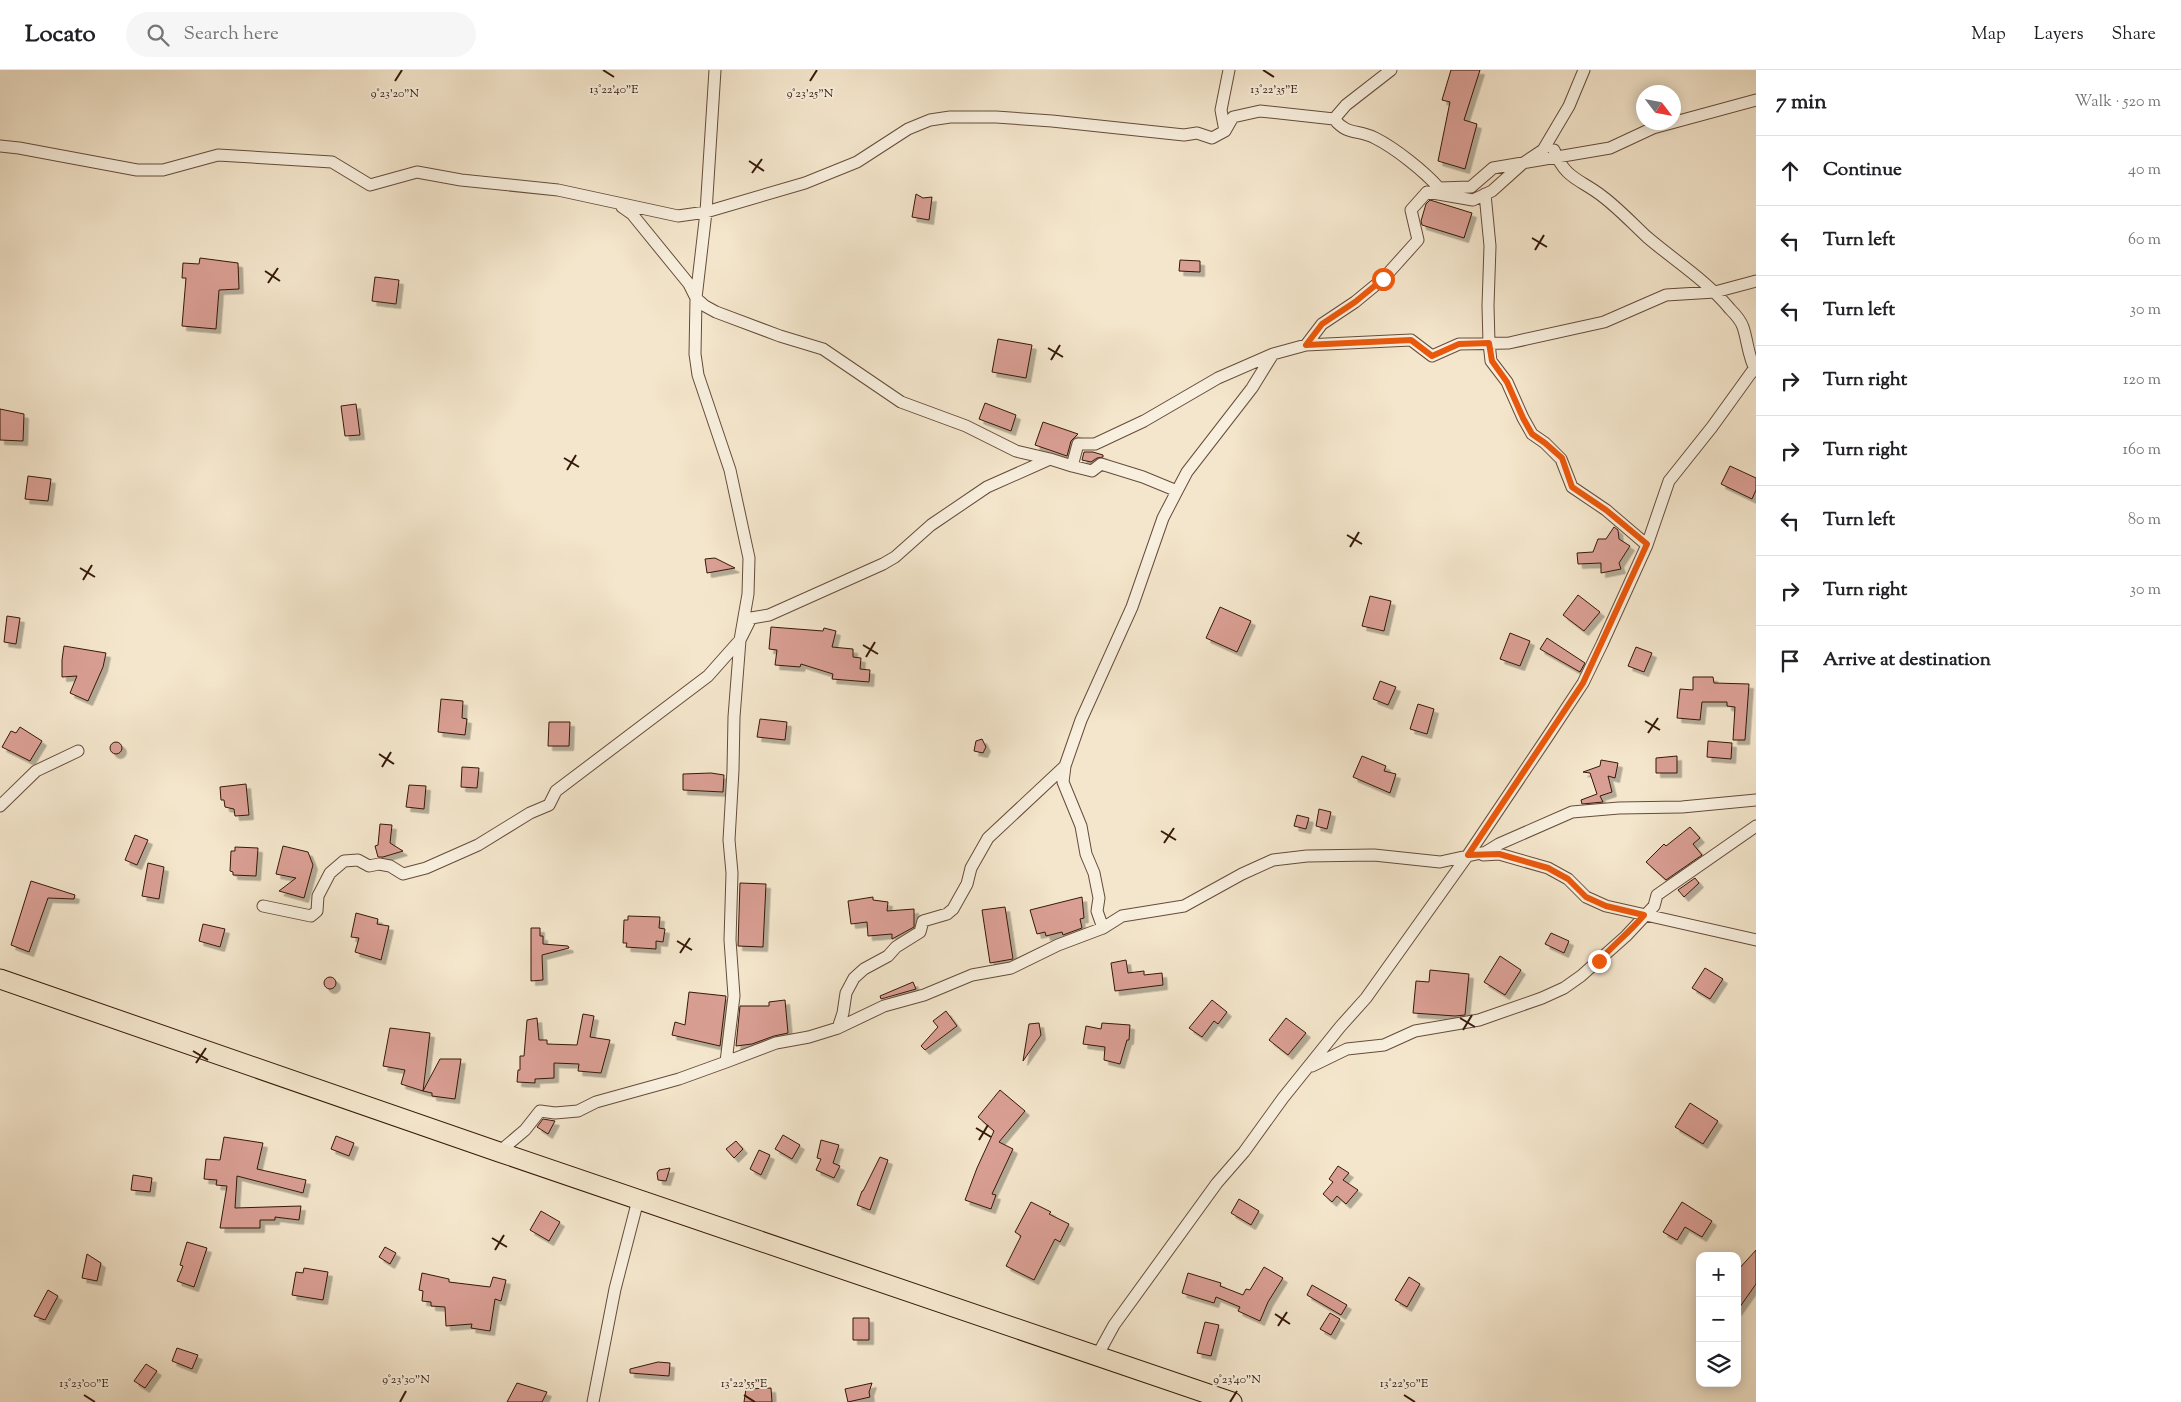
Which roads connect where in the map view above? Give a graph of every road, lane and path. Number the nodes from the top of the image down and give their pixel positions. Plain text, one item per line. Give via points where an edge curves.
1 (715, 70) edge
2 (1229, 70) edge
3 (1391, 70) edge
4 (1584, 70) edge
5 (1756, 100) edge
6 (1334, 119) junction
7 (1225, 131) junction
8 (1550, 140) junction
9 (0, 146) edge
10 (1557, 156) junction
11 (1522, 164) junction
12 (1485, 194) junction
13 (616, 204) junction
14 (706, 212) junction
15 (1756, 281) edge
16 (1715, 292) junction
17 (696, 298) junction
18 (1489, 343) junction
19 (1306, 345) junction
20 (1273, 354) junction
21 (1755, 368) edge
22 (1050, 459) junction
23 (1072, 466) junction
24 (1176, 491) junction
25 (1647, 544) junction
26 (740, 640) junction
27 (78, 751) dead end
28 (1065, 766) junction
29 (1756, 800) edge
30 (0, 806) edge
31 (1756, 826) edge
32 (1468, 855) junction
33 (263, 906) dead end
34 (1644, 915) junction
35 (1103, 928) junction
36 (1756, 940) edge
37 (0, 978) edge
38 (838, 1028) junction
39 (726, 1062) junction
40 (1308, 1068) junction
41 (498, 1152) junction
42 (638, 1200) junction
43 (1097, 1356) junction
44 (593, 1402) edge
45 (1232, 1402) edge

1 - 14 street
2 - 7 street via 1221,110
3 - 6 street via 1346,105
4 - 8 street
5 - 10 street via 1653,128 1610,148
6 - 7 street via 1260,111 1233,117
6 - 11 street via 1342,129 1374,137 1439,188 1472,187 1493,168
7 - 14 street via 1212,138 1197,133 1184,135 996,117 930,120 831,174
8 - 10 street
8 - 11 street via 1543,150
9 - 13 street via 137,170 163,170 218,155 332,162 370,186 417,172 558,190
10 - 11 street
10 - 16 street via 1559,164 1569,174 1601,195
11 - 12 street
12 - 18 street via 1490,246
12 - 19 street via 1473,200 1427,192 1411,210 1418,240 1383,279 1322,324
13 - 14 street via 678,216
13 - 17 street via 632,214 689,284
14 - 17 street
15 - 16 street
16 - 18 street via 1666,295 1604,322 1509,343
16 - 21 street via 1743,326
17 - 22 street via 716,312 823,349 902,402 966,426 1016,451
17 - 26 street via 698,375 730,470 750,558
18 - 19 street via 1459,344 1432,356 1411,340
18 - 25 street via 1492,361 1507,382 1532,434 1562,458 1572,487
19 - 20 street
20 - 23 street via 1218,378 1144,421 1095,444 1078,444
20 - 24 street via 1252,388
21 - 25 street via 1669,481
22 - 23 street
22 - 26 street via 987,487 883,564 769,615 751,618
23 - 24 street via 1092,470 1101,464
24 - 28 street via 1132,608 1081,720
25 - 32 street via 1583,683
26 - 33 street via 695,688 556,791 549,805 478,845 426,868 403,874 390,866 369,866 358,860 344,861 327,878 318,896 317,911 311,916
26 - 39 street via 729,840 734,996
27 - 30 street via 36,771
28 - 35 street via 1063,782 1081,826 1086,854 1094,873
28 - 38 street via 988,838 953,909 948,914 923,921 920,932 854,978 846,993
29 - 32 street via 1572,812 1486,852
31 - 34 street via 1657,895 1654,906
32 - 34 street via 1499,854 1548,868 1568,879 1586,897 1606,906
32 - 35 street via 1440,862 1374,855 1273,860 1184,906 1122,916
32 - 40 street via 1366,998
34 - 36 street
34 - 40 street via 1626,936 1581,976 1549,994 1479,1020 1415,1030 1384,1045 1347,1049
35 - 38 street via 1010,968 972,975 924,995 884,1006
37 - 41 main road
38 - 39 street via 776,1042
39 - 41 street via 596,1102 578,1111 540,1111 525,1130
40 - 43 street via 1217,1183 1114,1325
41 - 42 main road
42 - 43 main road
42 - 44 street
43 - 45 main road

